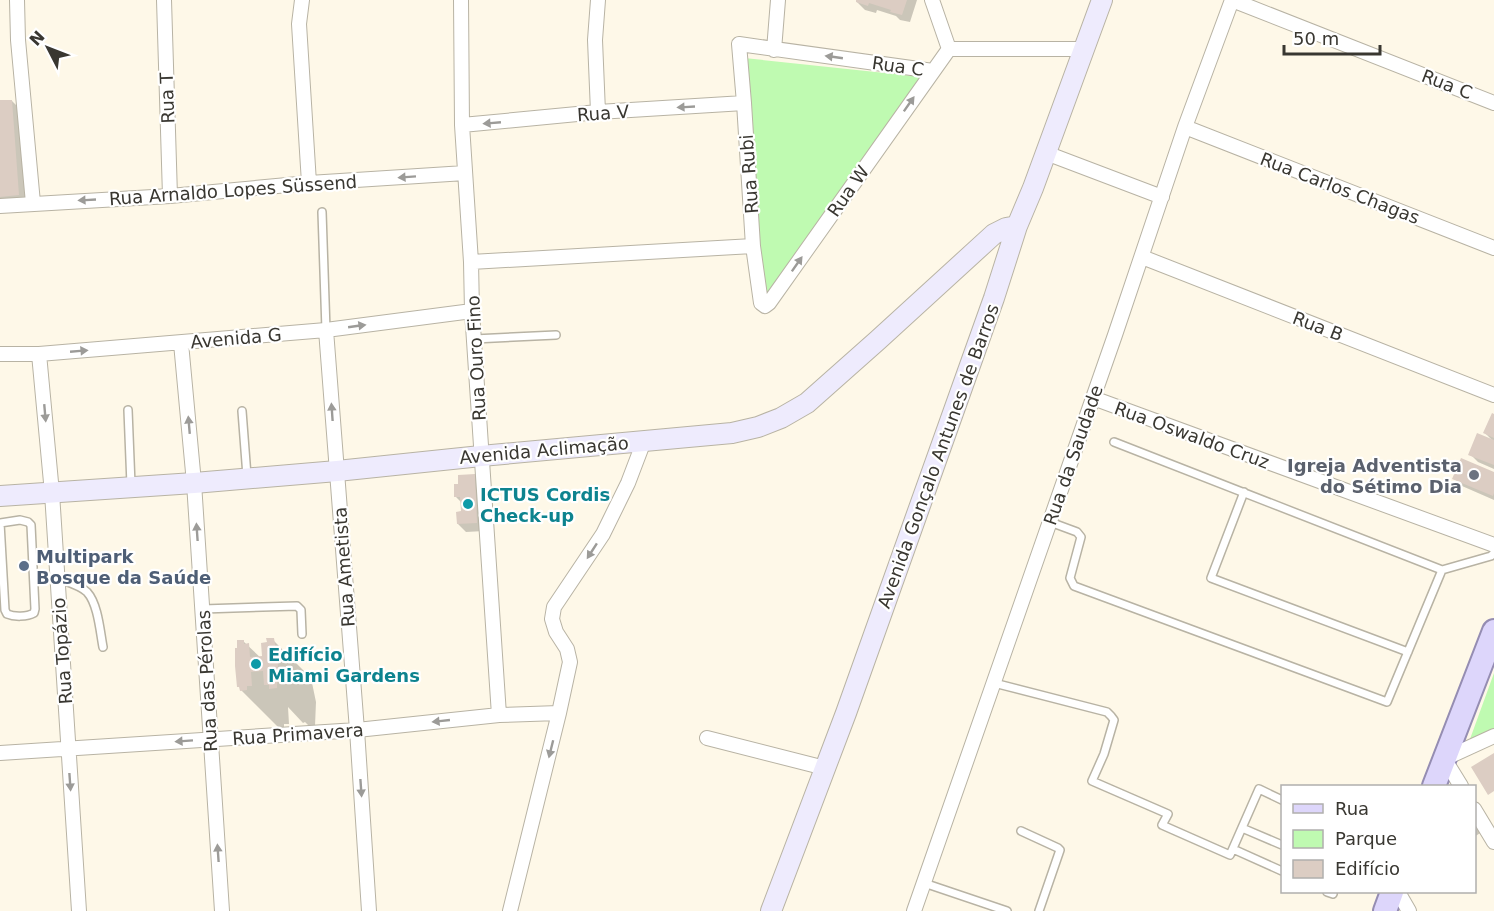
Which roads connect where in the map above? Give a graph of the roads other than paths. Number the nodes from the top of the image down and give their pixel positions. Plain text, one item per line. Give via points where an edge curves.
1 (17, 0) edge
2 (164, 0) edge
3 (302, 0) edge
4 (461, 0) edge
5 (598, 0) edge
6 (778, 0) edge
7 (932, 0) edge
8 (1102, 0) edge
9 (1232, 0) edge
10 (739, 44) joint
11 (949, 49) junction
12 (1084, 49) junction
13 (774, 50) junction
14 (933, 71) junction
15 (744, 103) junction
16 (1494, 103) edge
17 (598, 112) junction
18 (462, 125) junction
19 (1185, 127) junction
20 (1046, 153) junction
21 (465, 173) junction
22 (309, 183) junction
23 (170, 196) junction
24 (1162, 197) junction
25 (33, 203) junction
26 (0, 206) edge
27 (322, 212) dead end
28 (1017, 226) junction
29 (753, 246) junction
30 (1494, 248) edge
31 (1142, 257) junction
32 (471, 262) junction
33 (761, 303) joint
34 (472, 311) junction
35 (326, 330) junction
36 (556, 335) dead end
37 (474, 339) junction
38 (182, 343) junction
39 (0, 354) edge
40 (39, 354) junction
41 (1494, 394) edge
42 (1093, 398) junction
43 (128, 410) dead end
44 (242, 411) dead end
45 (644, 441) junction
46 (1114, 442) dead end
47 (482, 456) junction
48 (337, 471) junction
49 (248, 478) junction
50 (194, 483) junction
51 (131, 487) junction
52 (1244, 492) junction
53 (52, 493) junction
54 (0, 496) edge
55 (1050, 522) junction
56 (0, 523) edge
57 (1494, 545) edge
58 (1494, 553) edge
59 (1442, 570) junction
60 (57, 578) junction
61 (203, 609) junction
62 (1494, 631) edge
63 (302, 634) dead end
64 (103, 647) dead end
65 (1408, 652) junction
66 (994, 683) junction
67 (560, 713) junction
68 (499, 715) junction
69 (357, 730) junction
70 (1494, 736) edge
71 (707, 738) dead end
72 (210, 740) junction
73 (68, 748) junction
74 (0, 753) edge
75 (1445, 759) junction
76 (825, 768) junction
77 (1434, 785) edge
78 (1460, 785) edge
79 (1281, 800) edge
80 (1476, 812) edge
81 (1242, 828) junction
82 (1021, 831) dead end
83 (1494, 842) edge
84 (1281, 845) edge
85 (1233, 849) junction
86 (1281, 871) edge
87 (924, 883) junction
88 (1391, 893) edge
89 (1399, 893) edge
90 (79, 911) edge
91 (222, 911) edge
92 (369, 911) edge
93 (510, 911) edge
94 (771, 911) edge
95 (914, 911) edge
96 (1006, 911) edge
97 (1039, 911) edge
98 (1385, 911) edge
99 (1409, 911) edge

1 - 25 street
2 - 23 street, Rua T
3 - 22 street via 299,24
4 - 18 street, Rua Ouro Fino
5 - 17 street
6 - 13 street
7 - 11 street
8 - 12 street, Avenida Gonçalo Antunes de Barros
9 - 16 street, Rua C
9 - 19 street, Rua da Saudade
10 - 13 street, Rua C
10 - 15 street, Rua Rubi
11 - 12 street, Rua C
11 - 14 street, Rua C
12 - 20 street, Avenida Gonçalo Antunes de Barros
14 -> 13 street, Rua C
33 -> 14 street, Rua W via 769,303
15 -> 17 street, Rua V
15 - 29 street, Rua Rubi
17 -> 18 street, Rua V
18 - 21 street, Rua Ouro Fino
19 - 24 street, Rua da Saudade
19 - 30 street, Rua Carlos Chagas
20 - 24 street
20 - 28 street, Avenida Gonçalo Antunes de Barros
21 -> 22 street, Rua Arnaldo Lopes Süssend
21 - 32 street, Rua Ouro Fino
22 - 23 street, Rua Arnaldo Lopes Süssend
23 -> 25 street, Rua Arnaldo Lopes Süssend
24 - 31 street, Rua da Saudade
25 - 26 street, Rua Arnaldo Lopes Süssend
27 - 35 lane
28 - 45 street, Avenida Aclimação via 994,234 807,403 782,418 732,433
28 - 76 street, Avenida Gonçalo Antunes de Barros
29 - 32 street
29 - 33 street, Rua Rubi
31 - 41 street, Rua B
31 - 42 street, Rua da Saudade
32 - 34 street, Rua Ouro Fino
35 -> 34 street, Avenida G
34 - 37 street, Rua Ouro Fino
35 - 38 street, Avenida G
48 -> 35 street, Rua Ametista
36 - 37 lane
37 - 47 street, Rua Ouro Fino
40 -> 38 street, Avenida G
50 -> 38 street, Rua das Pérolas
39 - 40 street, Avenida G
40 -> 53 street, Rua Topázio
42 - 55 street, Rua da Saudade
42 - 57 street, Rua Oswaldo Cruz
43 - 51 lane
44 - 49 lane
45 - 47 street, Avenida Aclimação
45 -> 67 street via 603,534 554,607 552,619 570,662
46 - 52 lane
47 - 48 street, Avenida Aclimação
47 - 68 street, Rua Ouro Fino
48 - 49 street, Avenida Aclimação
48 - 69 street, Rua Ametista
49 - 50 street, Avenida Aclimação
50 - 51 street, Avenida Aclimação
61 -> 50 street, Rua das Pérolas
51 - 53 street, Avenida Aclimação
52 - 59 lane
52 - 65 lane via 1211,578
53 - 54 street, Avenida Aclimação
53 - 60 street, Rua Topázio
55 - 65 lane via 1081,537 1070,578 1074,586 1387,702
55 - 66 street, Rua da Saudade
56 - 56 lane via 5,610 10,616 30,615 35,609 31,525 20,520
58 - 59 lane
59 - 65 lane
60 - 64 lane via 87,593 94,604
60 - 73 street, Rua Topázio
61 - 63 lane via 297,606 301,610
61 - 72 street, Rua das Pérolas
62 - 75 main road
66 - 85 lane via 1107,712 1114,720 1092,781 1168,814 1162,825 1230,855
66 - 87 street, Rua da Saudade
67 - 68 street, Rua Primavera
67 -> 93 street
68 -> 69 street, Rua Primavera
69 - 72 street, Rua Primavera
69 -> 92 street, Rua Ametista
70 - 75 street
71 - 76 street
72 -> 73 street, Rua Primavera
91 -> 72 street, Rua das Pérolas
73 - 74 street, Rua Primavera
73 -> 90 street, Rua Topázio
75 - 77 main road
75 - 78 street
76 - 94 street, Avenida Gonçalo Antunes de Barros
79 - 81 lane via 1259,789
80 - 83 street
81 - 84 lane
81 - 85 lane
82 - 97 lane via 1060,850
85 - 86 lane
87 - 95 street, Rua da Saudade
87 - 96 lane
88 - 98 main road
89 - 99 street

